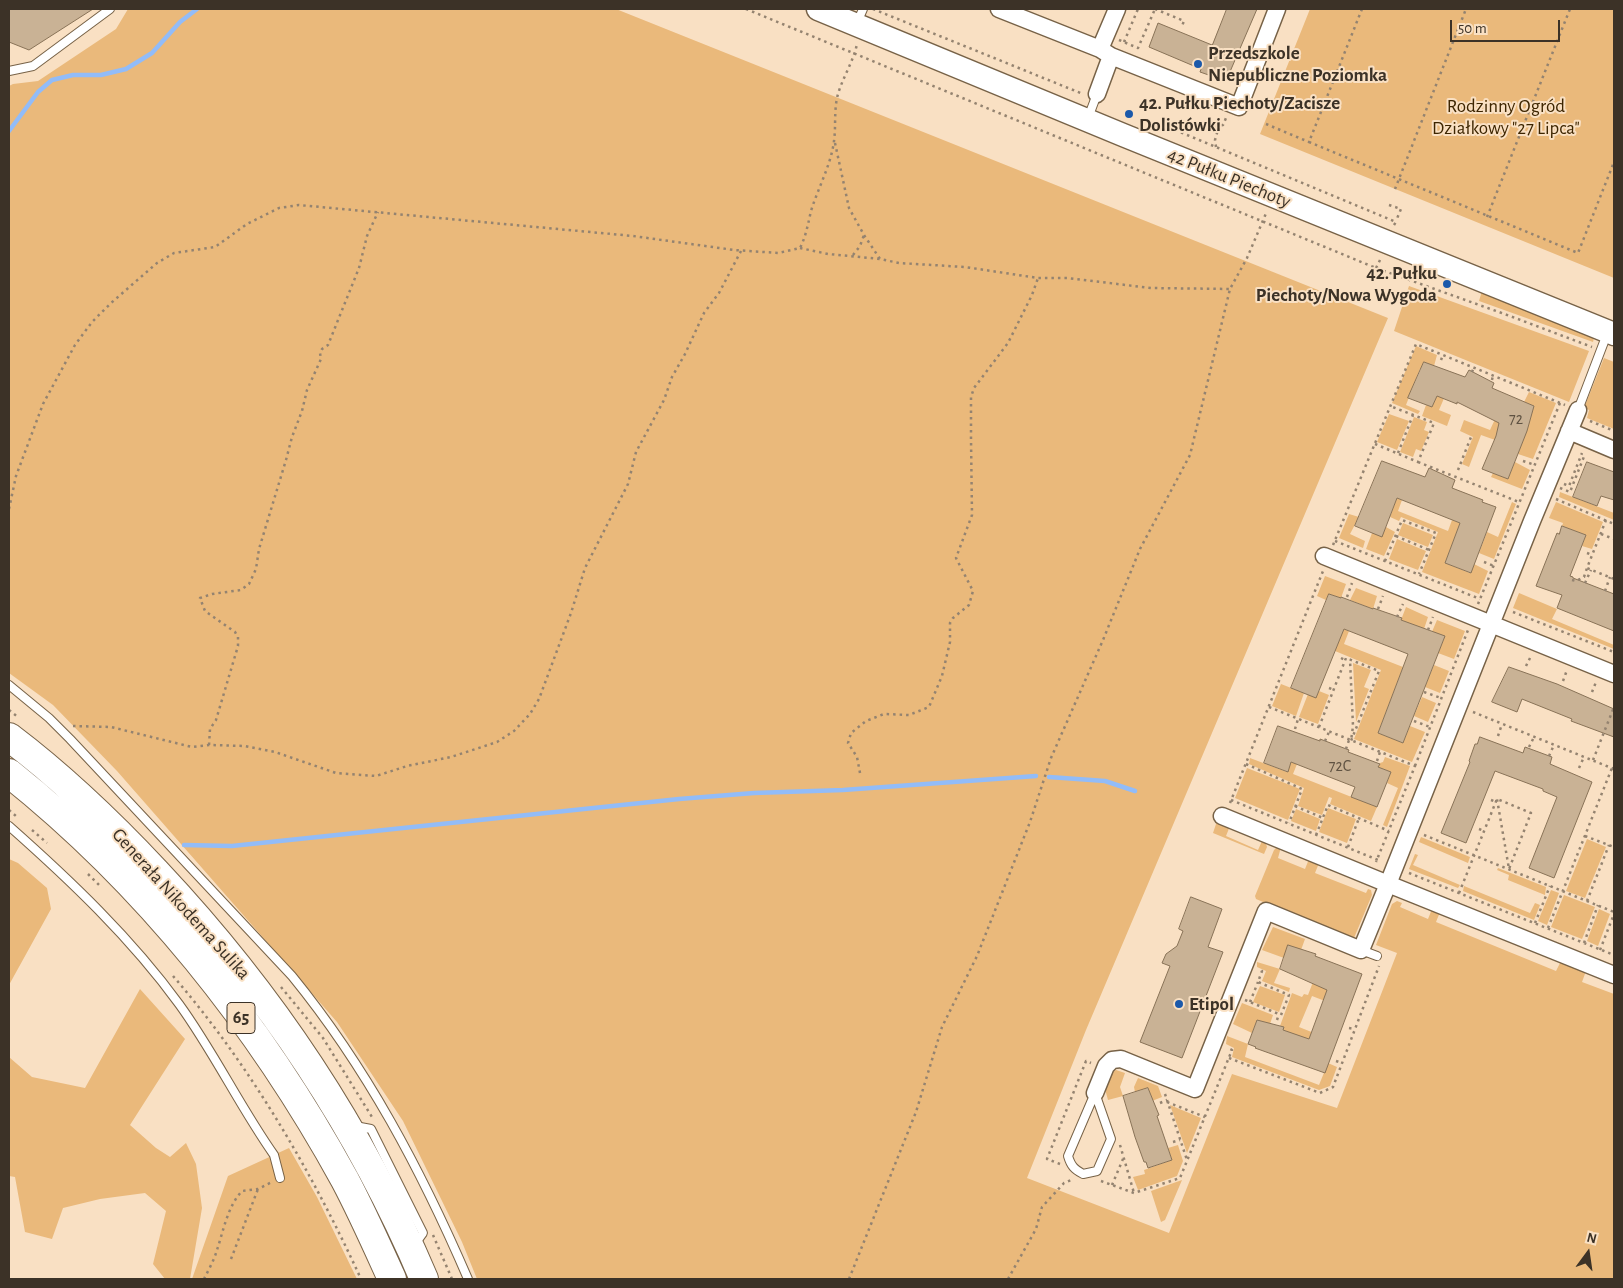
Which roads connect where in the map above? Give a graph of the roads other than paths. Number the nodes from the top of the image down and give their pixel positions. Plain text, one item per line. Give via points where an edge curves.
1 (110, 9) edge
2 (818, 9) edge
3 (1000, 9) edge
4 (1117, 9) edge
5 (1277, 9) edge
6 (860, 17) edge
7 (1109, 50) junction
8 (9, 71) edge
9 (1092, 95) joint
10 (1087, 120) junction
11 (1606, 338) edge
12 (1581, 414) joint
13 (1569, 431) junction
14 (1614, 450) edge
15 (1326, 557) road end
16 (1491, 625) junction
17 (1614, 674) edge
18 (9, 685) edge
19 (9, 737) edge
20 (9, 774) edge
21 (1223, 817) road end
22 (9, 826) edge
23 (1388, 884) junction
24 (1361, 950) junction
25 (1375, 959) road end
26 (1614, 975) edge
27 (1095, 1094) junction
28 (346, 1124) junction
29 (280, 1178) road end
30 (389, 1204) junction
31 (363, 1216) junction
32 (411, 1250) junction
33 (392, 1279) edge
34 (424, 1279) edge
35 (468, 1279) edge

1 - 8 lane via 33,66
2 - 6 street, 42 Pułku Piechoty
3 - 7 street
4 - 7 street
5 - 7 street via 1238,107
6 - 10 street, 42 Pułku Piechoty
7 - 9 street
9 - 10 lane
10 - 11 street, 42 Pułku Piechoty
11 - 12 lane
12 - 13 street
13 - 14 street
13 - 16 street
15 - 16 street
16 - 17 street
16 - 23 street
18 - 35 lane via 62,731 292,976 322,1013 356,1062 391,1122 421,1177
19 - 28 highway, Generała Nikodema Sulika / 65 via 105,820 185,903 245,974 299,1048
20 - 31 highway, Generała Nikodema Sulika / 65 via 68,824 121,876 195,958 292,1090
21 - 23 street
22 - 29 lane via 110,922 180,1005 274,1156
23 - 24 street
23 - 26 street
24 - 25 lane
24 - 27 street via 1266,910 1195,1090 1121,1059 1112,1060 1105,1069
27 - 27 lane via 1111,1139 1096,1171 1083,1174 1075,1170 1068,1156
28 - 30 highway, Generała Nikodema Sulika / 65
28 - 32 lane via 371,1129 423,1233
30 - 31 highway
30 - 32 highway, Generała Nikodema Sulika / 65
31 - 33 highway, Generała Nikodema Sulika / 65
32 - 34 highway, Generała Nikodema Sulika / 65

